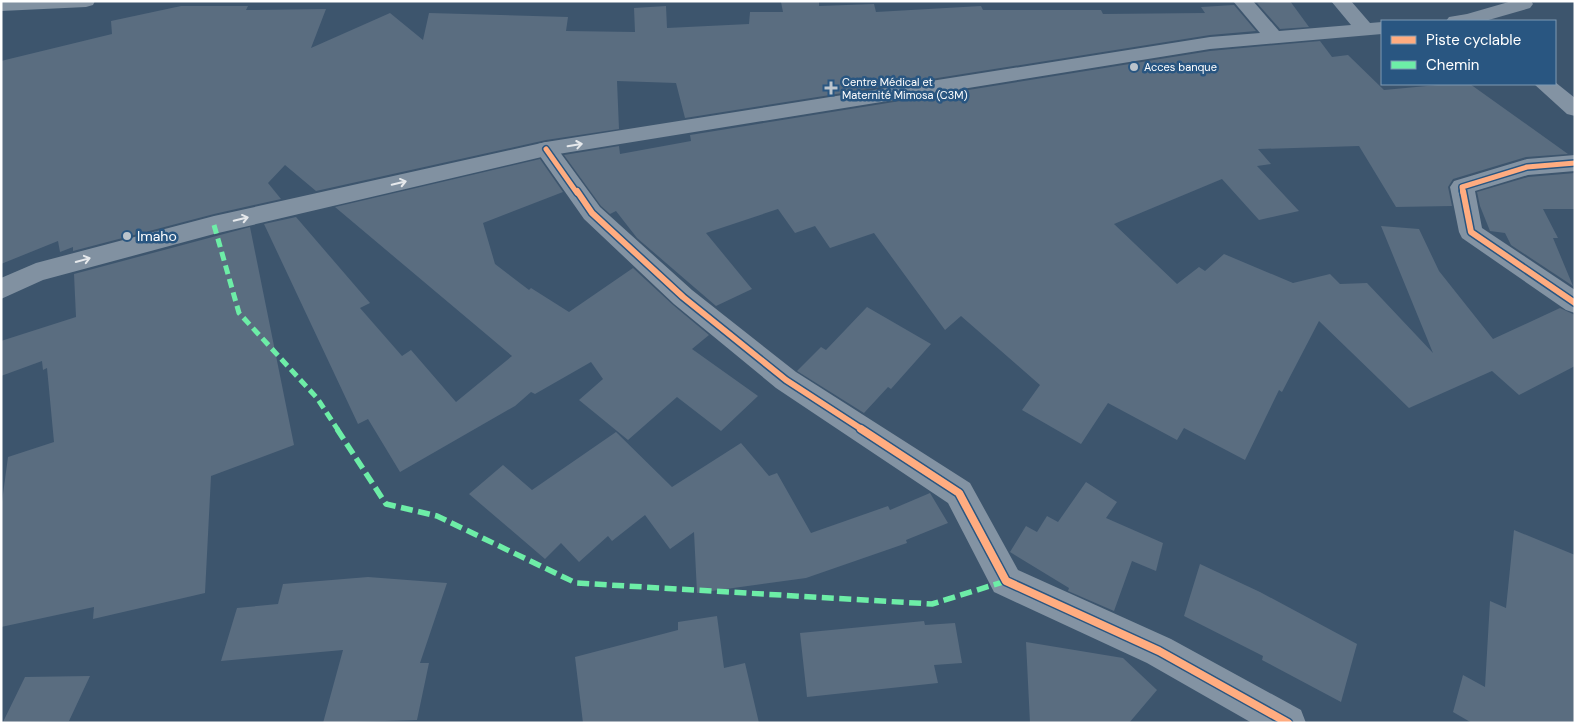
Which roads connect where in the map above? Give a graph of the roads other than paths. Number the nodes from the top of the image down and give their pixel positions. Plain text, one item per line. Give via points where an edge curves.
1 (86, 1) edge
2 (1242, 1) edge
3 (1340, 1) edge
4 (1496, 1) edge
5 (1531, 3) edge
6 (1, 4) edge
7 (1460, 17) edge
8 (1374, 28) edge
9 (1274, 37) junction
10 (1545, 85) edge
11 (1575, 109) edge
12 (546, 149) junction
13 (1575, 163) edge
14 (36, 272) junction
15 (1, 280) edge
16 (1, 289) edge
17 (1575, 304) edge
18 (1288, 723) edge

1 - 6 main road
2 - 9 main road
3 - 8 main road
4 - 5 main road
5 - 7 main road
8 - 9 main road
12 -> 9 main road via 1200,45
10 - 11 street
14 -> 12 main road via 214,225
12 - 18 street via 592,213 683,296 786,380 959,493 1006,581 1159,651
13 - 17 street via 1527,167 1462,187 1471,232
14 - 15 main road
14 - 16 main road

